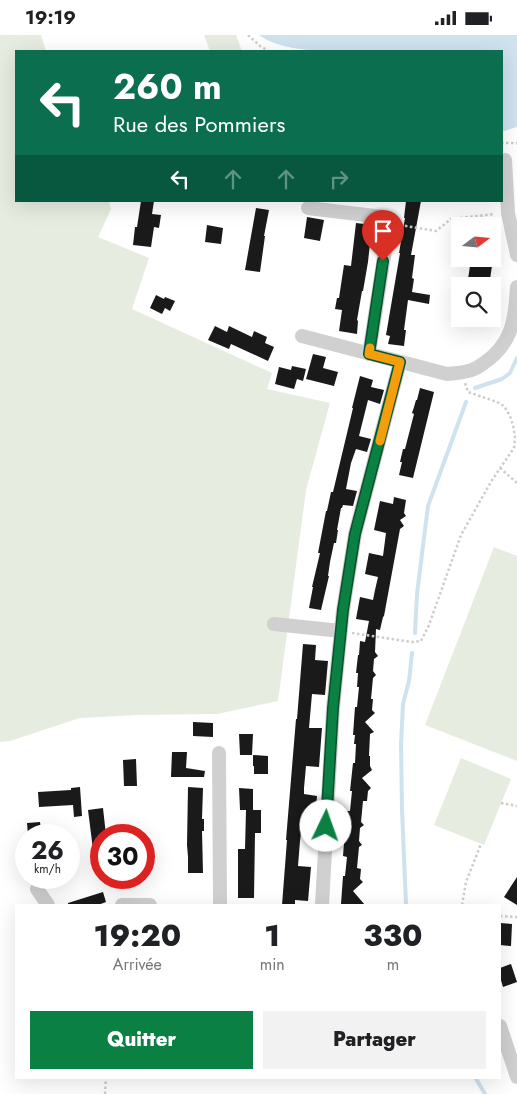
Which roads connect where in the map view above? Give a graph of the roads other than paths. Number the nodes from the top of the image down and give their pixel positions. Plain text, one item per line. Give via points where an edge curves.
1 (508, 158) edge
2 (308, 208) dead end
3 (517, 255) edge
4 (517, 287) edge
5 (302, 336) dead end
6 (369, 354) junction
7 (400, 362) junction
8 (274, 624) dead end
9 (341, 631) junction
10 (219, 753) dead end
11 (37, 889) dead end
12 (47, 904) edge
13 (220, 904) edge
14 (322, 904) edge
15 (501, 1029) edge
16 (517, 1077) edge

1 - 3 street via 508,213
2 - 6 street via 382,217 389,224
4 - 7 street via 516,313 508,339 494,356 474,369 447,374
5 - 6 street
6 - 7 street
7 - 9 street via 355,534
8 - 9 street
9 - 14 street via 333,708
10 - 13 street
11 - 12 street
15 - 16 street

